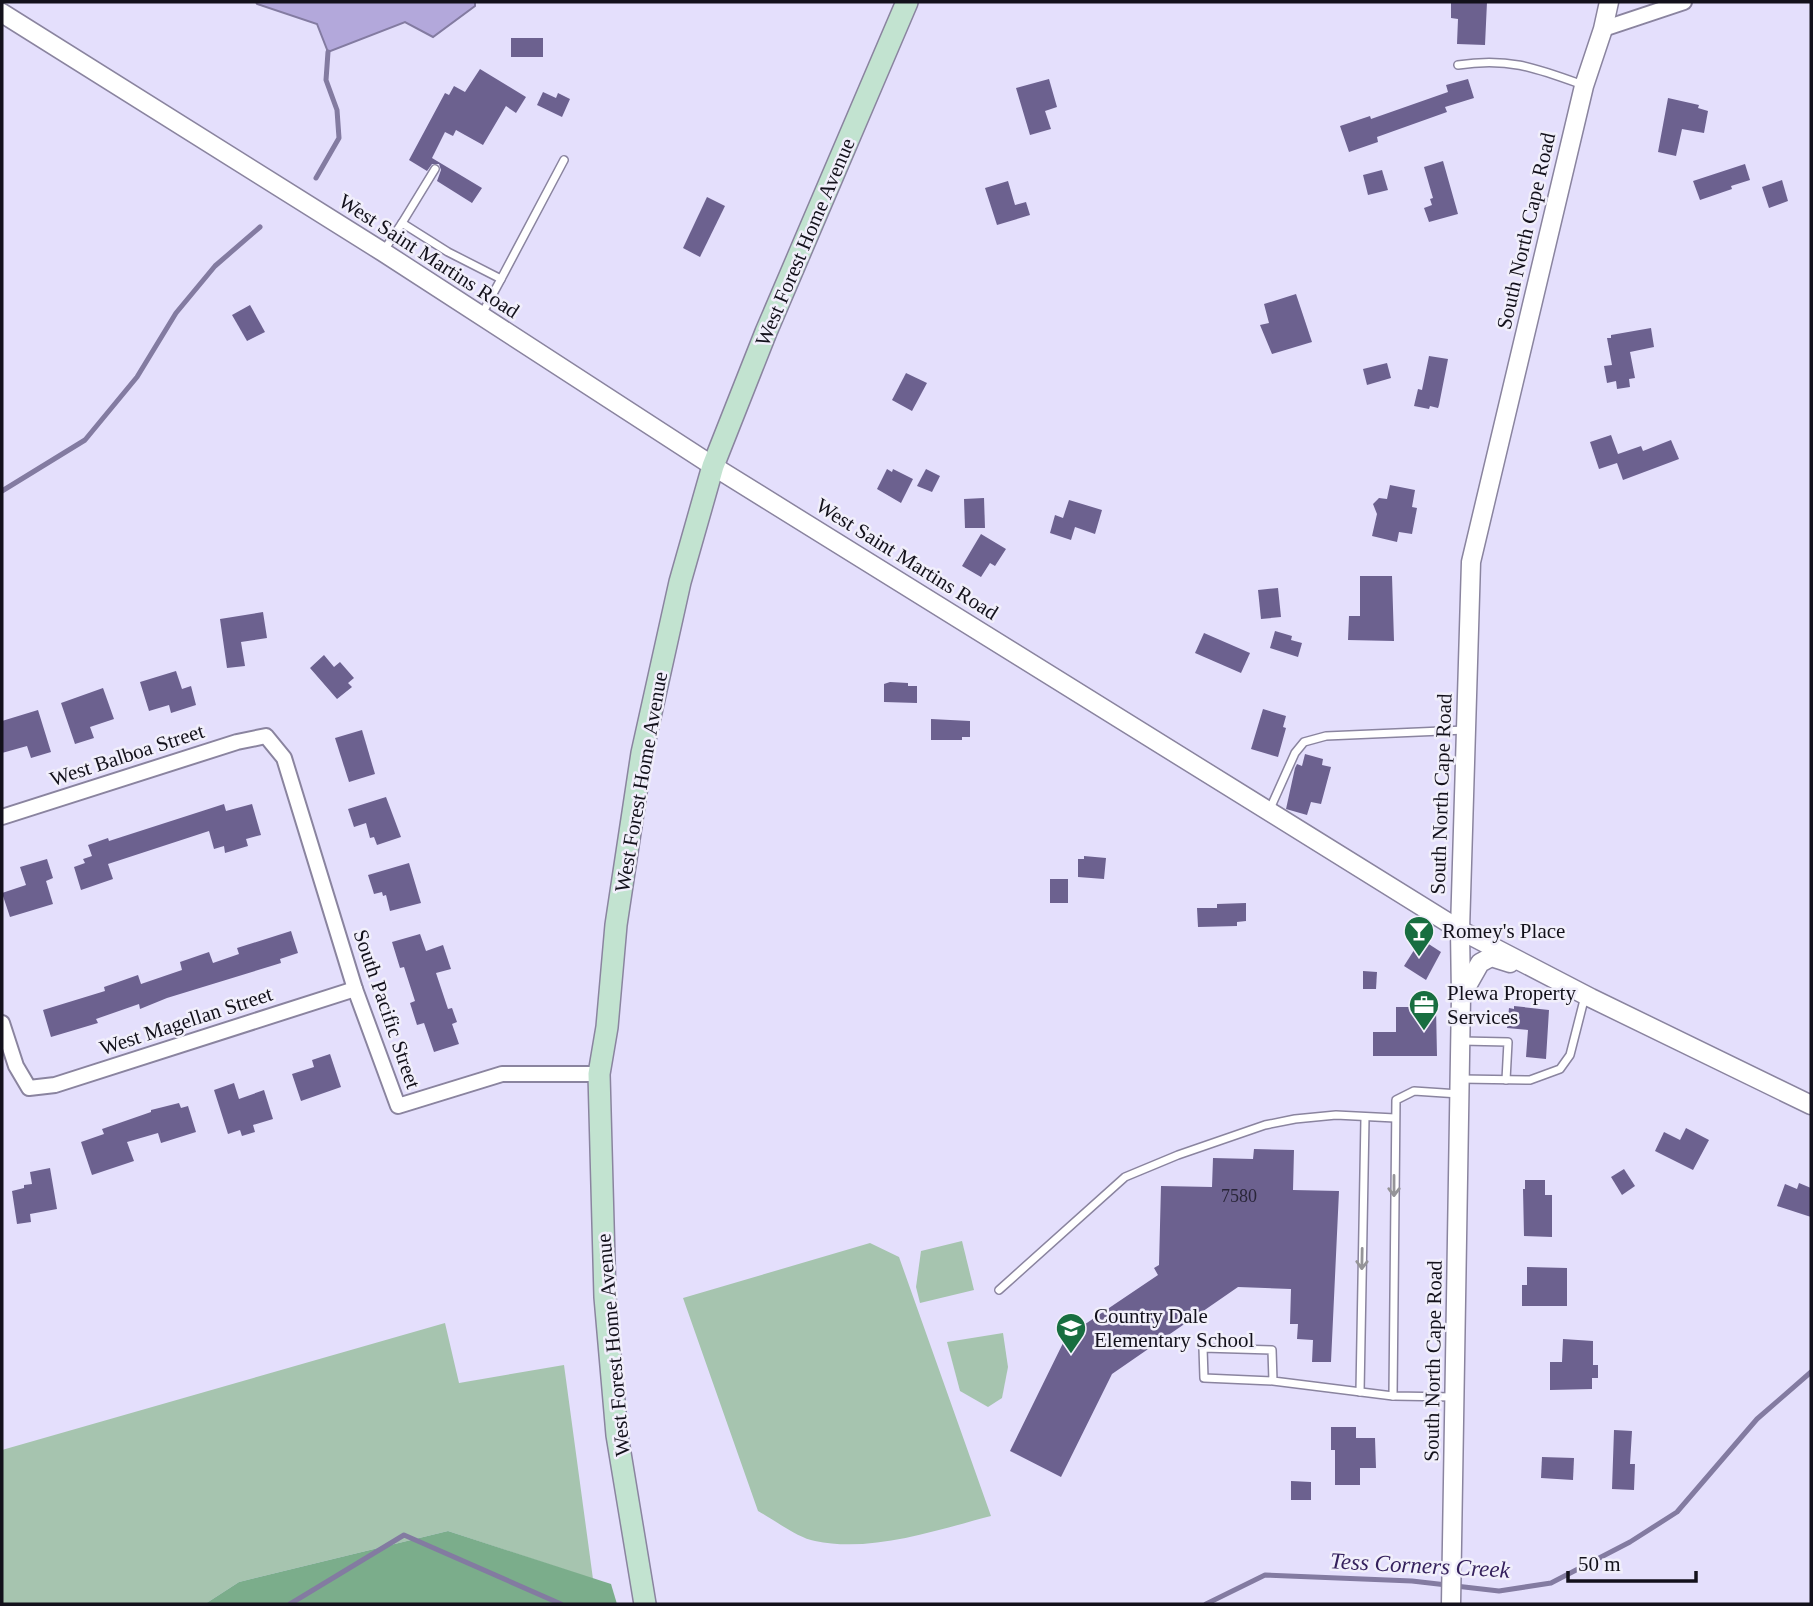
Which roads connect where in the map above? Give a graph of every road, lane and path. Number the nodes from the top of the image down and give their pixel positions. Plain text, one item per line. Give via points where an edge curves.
1 (907, 2) edge
2 (1609, 2) edge
3 (1685, 2) edge
4 (2, 13) edge
5 (1603, 29) junction
6 (1458, 65) dead end
7 (1584, 86) junction
8 (564, 160) dead end
9 (435, 169) dead end
10 (402, 223) junction
11 (383, 252) junction
12 (501, 279) junction
13 (481, 316) junction
14 (713, 466) junction
15 (1466, 730) junction
16 (266, 736) joint
17 (1269, 811) junction
18 (2, 817) edge
19 (1460, 930) junction
20 (1537, 970) junction
21 (355, 989) junction
22 (1585, 995) junction
23 (1461, 996) junction
24 (2, 1023) edge
25 (1461, 1041) junction
26 (599, 1074) junction
27 (1506, 1080) junction
28 (1460, 1086) junction
29 (1811, 1105) edge
30 (1365, 1118) junction
31 (1395, 1118) junction
32 (999, 1290) dead end
33 (1273, 1381) junction
34 (1360, 1392) junction
35 (1393, 1395) junction
36 (1455, 1397) junction
37 (645, 1604) edge
38 (1451, 1604) edge

1 - 14 main road, West Forest Home Avenue
2 - 5 street, South North Cape Road
3 - 5 street
4 - 11 street, West Saint Martins Road
5 - 7 street, South North Cape Road
6 - 7 lane via 1500,61
7 - 15 street, South North Cape Road via 1471,562
8 - 12 lane
9 - 10 lane
10 - 11 lane
10 - 12 lane
11 - 13 street, West Saint Martins Road
12 - 13 lane
13 - 14 street, West Saint Martins Road
14 - 17 street, West Saint Martins Road
14 - 26 main road, West Forest Home Avenue via 680,582 642,753
15 - 17 lane via 1326,736 1304,742
15 - 19 street, South North Cape Road
16 - 18 street, West Balboa Street
16 - 21 street, South Pacific Street via 284,758
17 - 19 street, West Saint Martins Road
19 - 20 street, West Saint Martins Road
19 - 23 street, South North Cape Road
20 - 22 street, West Saint Martins Road
20 - 23 street via 1491,957 1480,963
21 - 24 street, West Magellan Street via 55,1084 29,1088 16,1066
21 - 26 street, South Pacific Street via 398,1106 502,1074
22 - 27 lane via 1570,1055 1560,1069 1530,1080
22 - 29 street, West Saint Martins Road
23 - 25 street, South North Cape Road
25 - 27 lane via 1508,1042
25 - 28 street, South North Cape Road
26 - 37 main road, West Forest Home Avenue via 605,1297 617,1435
27 - 28 lane
28 - 31 lane via 1415,1091 1396,1100
28 - 36 street, South North Cape Road
30 - 31 lane
30 - 32 lane via 1336,1115 1265,1125 1125,1177
30 -> 34 lane
31 -> 35 lane
33 - 33 lane via 1204,1378 1203,1348 1272,1350
33 - 34 lane
34 - 35 lane
35 - 36 lane
36 - 38 street, South North Cape Road

